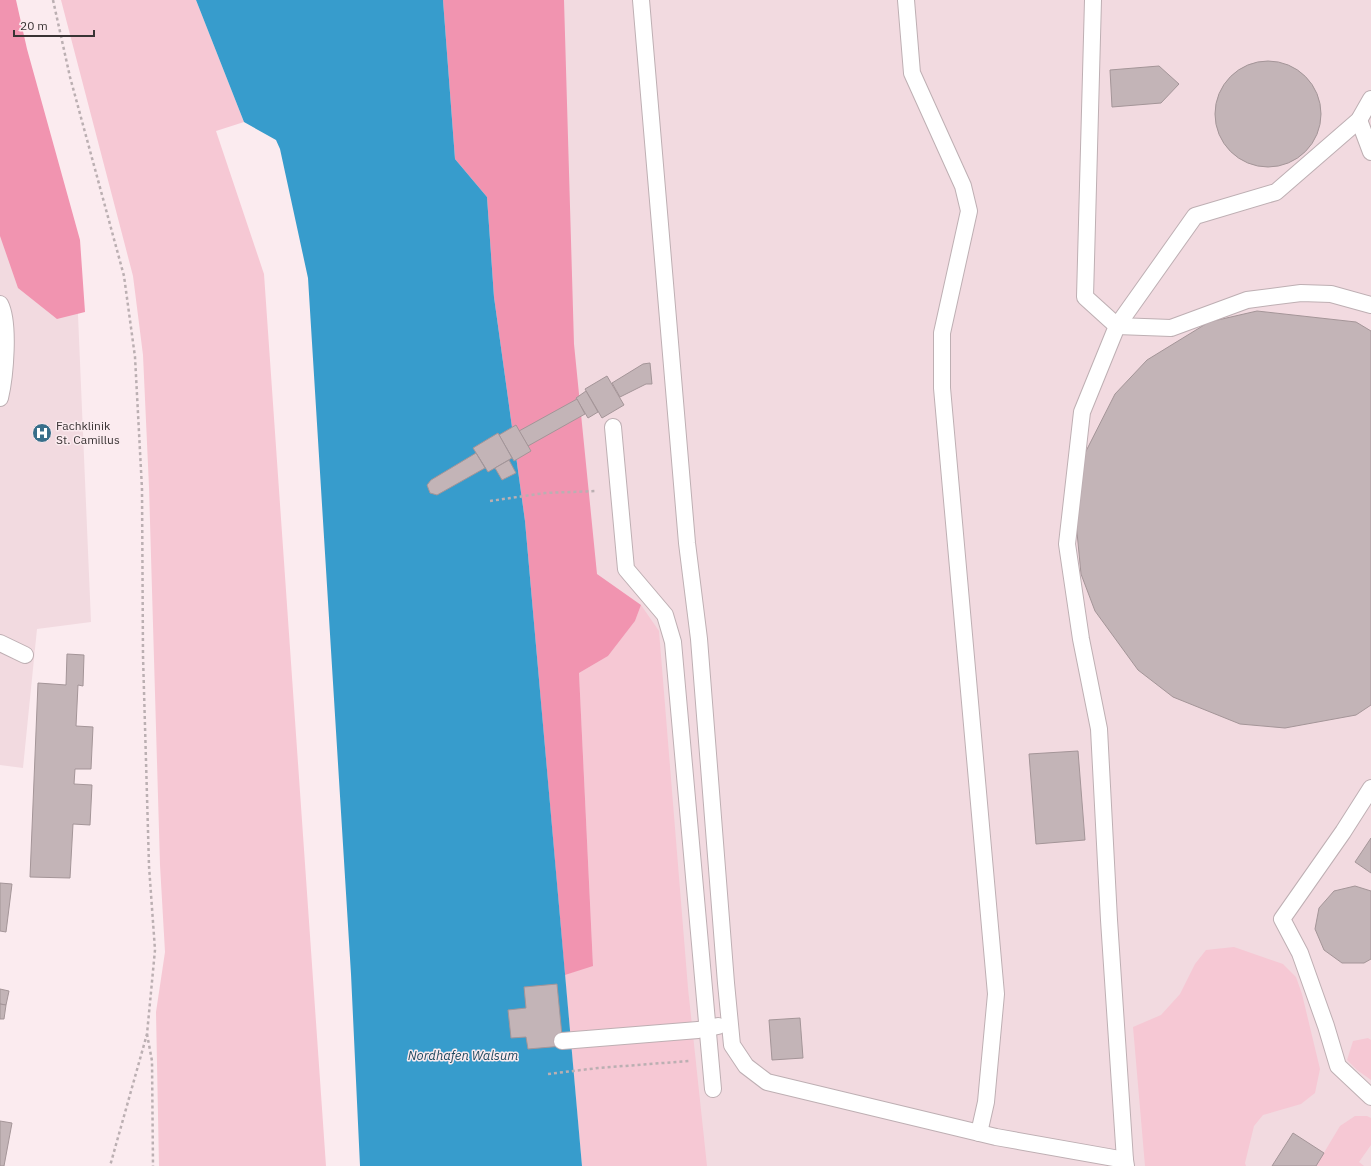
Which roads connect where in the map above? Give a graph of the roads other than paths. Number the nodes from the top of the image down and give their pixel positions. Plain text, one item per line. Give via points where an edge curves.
1 (641, 0) edge
2 (906, 0) edge
3 (1093, 0) edge
4 (1371, 99) edge
5 (1359, 120) junction
6 (1371, 152) edge
7 (0, 304) edge
8 (1371, 305) edge
9 (3, 326) edge
10 (1117, 326) junction
11 (0, 398) edge
12 (613, 427) dead end
13 (699, 639) junction
14 (673, 642) junction
15 (0, 643) edge
16 (25, 655) dead end
17 (1371, 788) edge
18 (730, 1024) junction
19 (703, 1029) junction
20 (562, 1041) dead end
21 (732, 1045) junction
22 (706, 1060) junction
23 (714, 1089) dead end
24 (1371, 1097) edge
25 (979, 1133) junction
26 (1126, 1163) edge

1 - 13 lane via 687,543
2 - 25 lane via 912,73 963,186 969,211 942,333 942,388 996,994 986,1102
3 - 10 lane via 1085,297
4 - 5 lane
5 - 6 lane
5 - 10 lane via 1276,192 1195,216
7 - 9 lane via 3,309
8 - 10 lane via 1331,294 1301,293 1247,300 1171,328
9 - 11 lane via 5,363
10 - 26 lane via 1082,412 1067,544 1081,639 1099,729
12 - 14 lane via 626,569 666,615
13 - 14 lane
13 - 18 lane
14 - 19 lane
15 - 16 lane
17 - 24 lane via 1282,919 1300,953 1338,1066
18 - 19 lane
18 - 21 lane
19 - 20 lane
19 - 22 lane
21 - 22 lane
21 - 25 lane via 746,1066 767,1082
22 - 23 lane
25 - 26 lane

